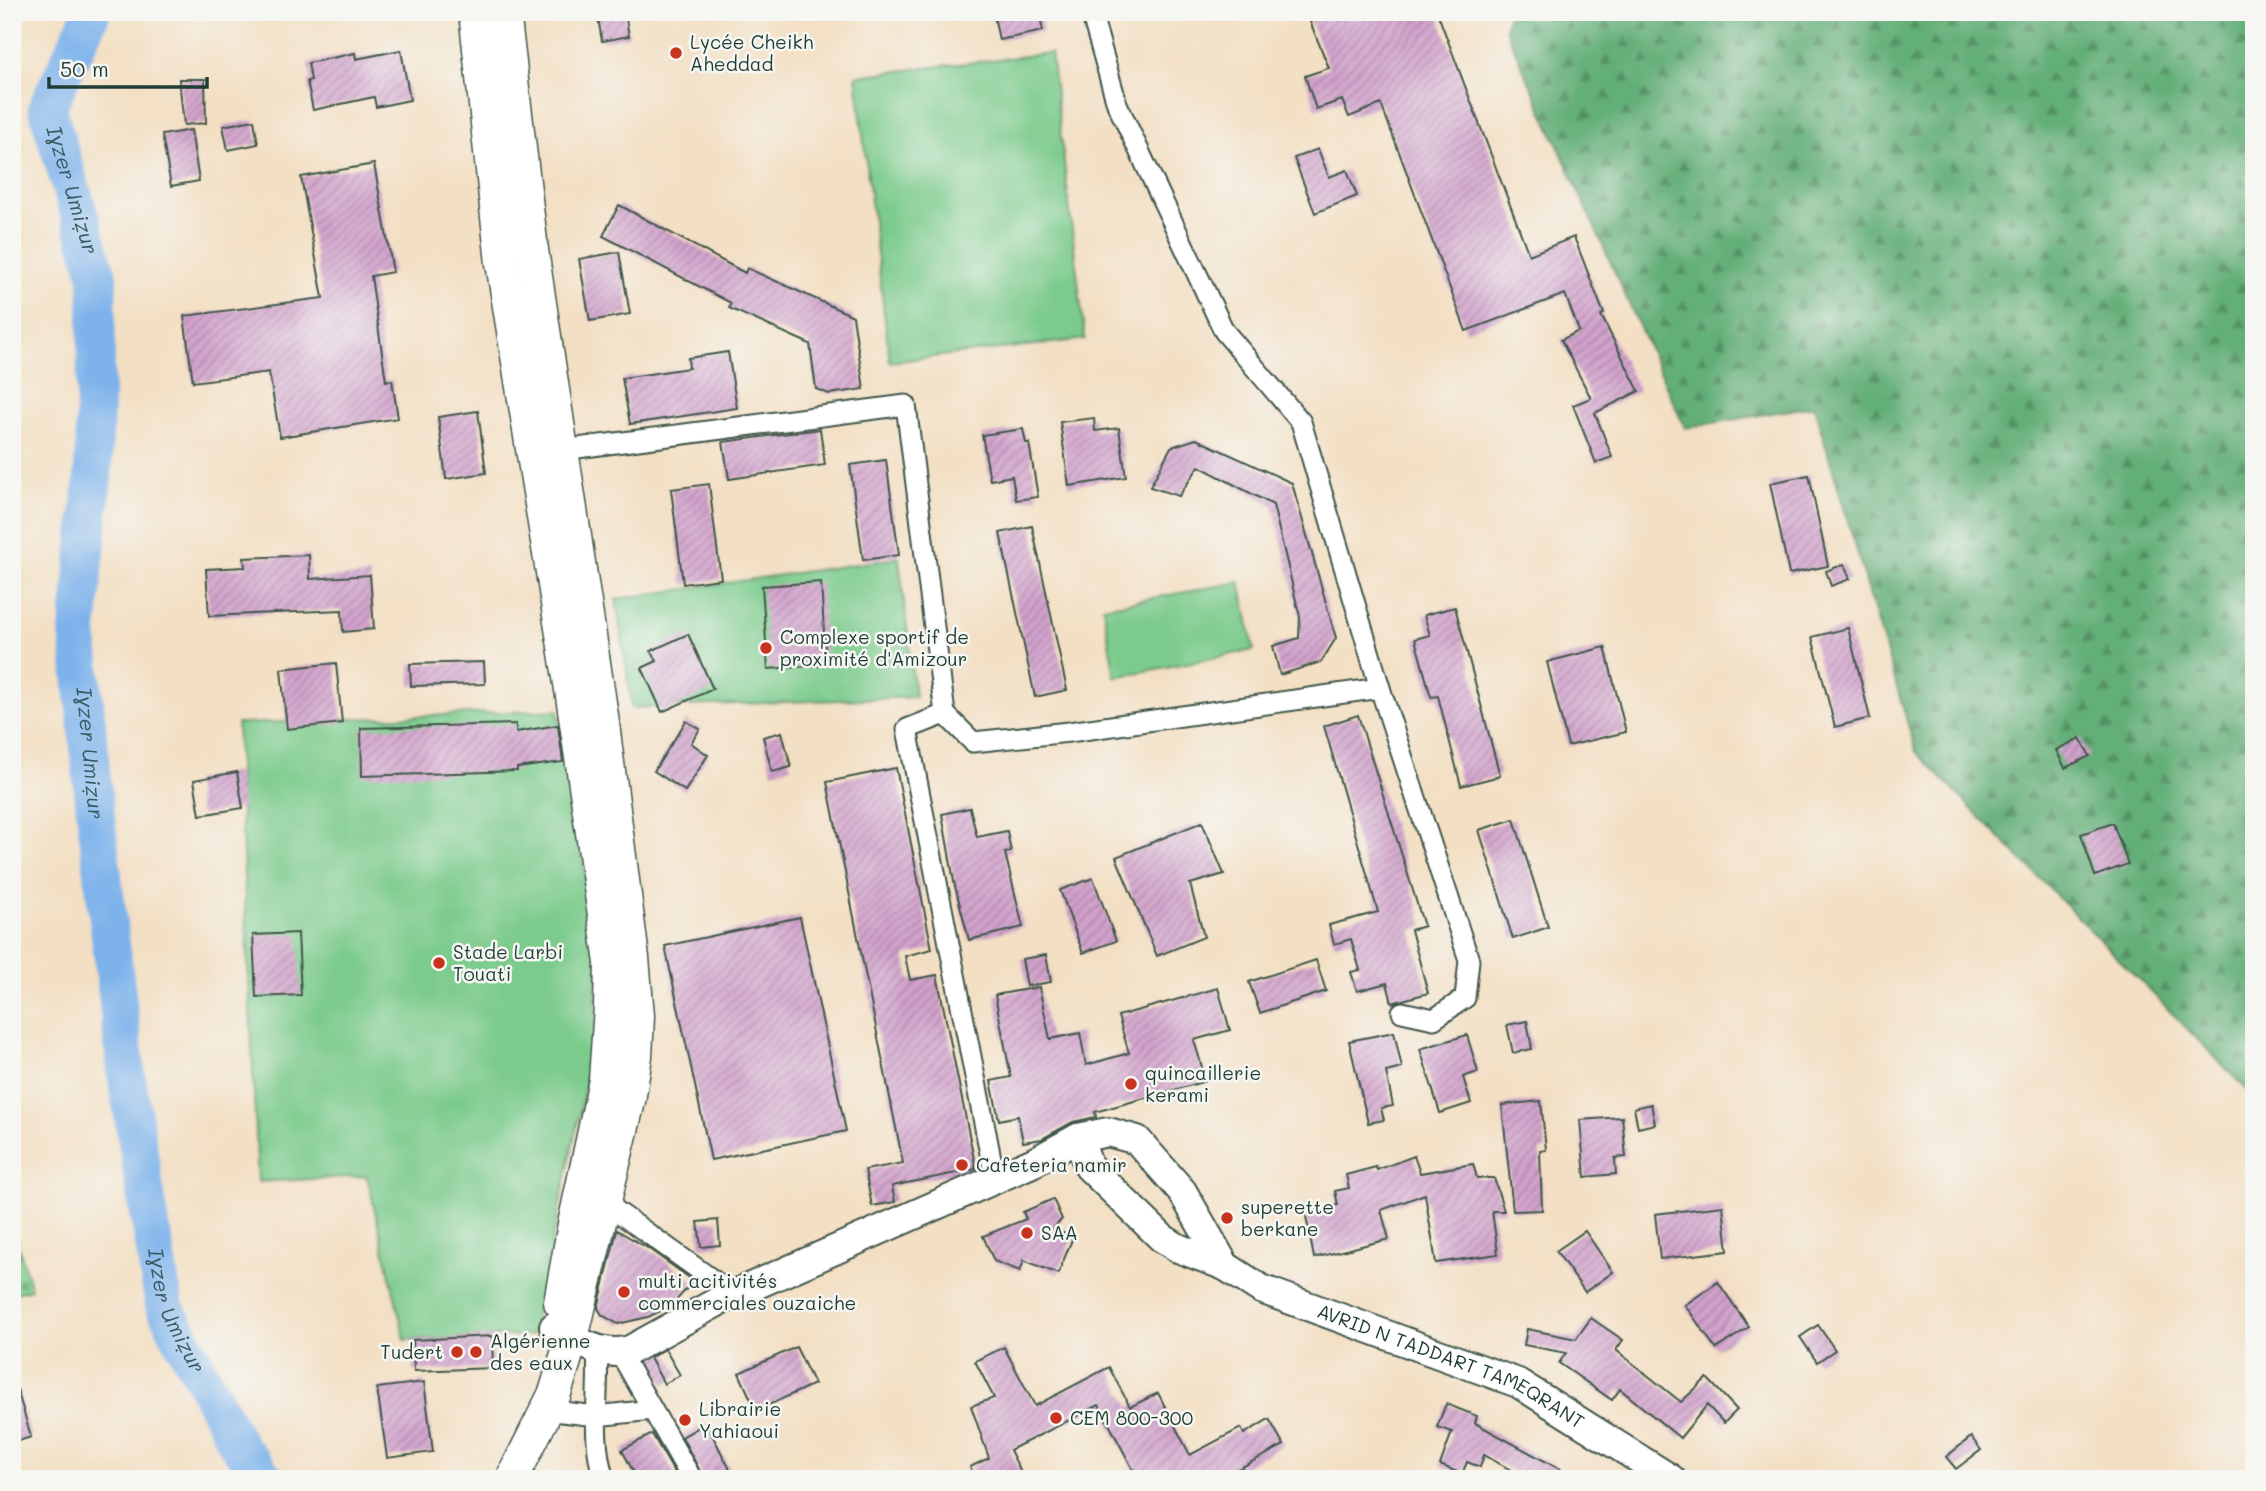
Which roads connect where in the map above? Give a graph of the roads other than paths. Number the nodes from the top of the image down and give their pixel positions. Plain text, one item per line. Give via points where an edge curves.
1 (475, 12) edge
2 (504, 12) edge
3 (1091, 12) edge
4 (501, 112) junction
5 (562, 450) junction
6 (1380, 688) junction
7 (945, 714) junction
8 (589, 718) junction
9 (1402, 1012) dead end
10 (1078, 1138) junction
11 (995, 1179) junction
12 (604, 1202) junction
13 (1225, 1266) junction
14 (734, 1295) junction
15 (586, 1342) junction
16 (546, 1410) junction
17 (652, 1410) junction
18 (596, 1416) junction
19 (495, 1479) edge
20 (512, 1479) edge
21 (604, 1479) edge
22 (692, 1479) edge
23 (1671, 1479) edge

1 - 4 main road
2 - 4 main road
3 - 6 street via 1117,104 1224,331 1301,422
4 - 5 main road via 532,250
4 - 8 main road via 502,262
5 - 7 street via 906,405
5 - 8 main road
6 - 7 street via 973,742
6 - 9 street via 1469,960 1465,998 1434,1019
7 - 11 street via 907,729
8 - 12 main road via 633,958 638,1016 629,1101
8 - 15 main road via 611,963
10 - 11 main road
10 - 13 main road, AVRID N TADDART TAMEQRANT via 1089,1167 1140,1219 1178,1248
10 - 13 main road via 1108,1132 1137,1140 1182,1191
11 - 14 main road
12 - 14 street
12 - 15 main road
13 - 23 main road, AVRID N TADDART TAMEQRANT via 1261,1289 1518,1383
14 - 15 main road via 638,1346
15 - 16 main road
15 - 17 street
15 - 18 street via 599,1392
15 - 19 main road via 526,1408
16 - 18 street
16 - 20 main road
17 - 18 street
17 - 22 street
18 - 21 street via 597,1454

